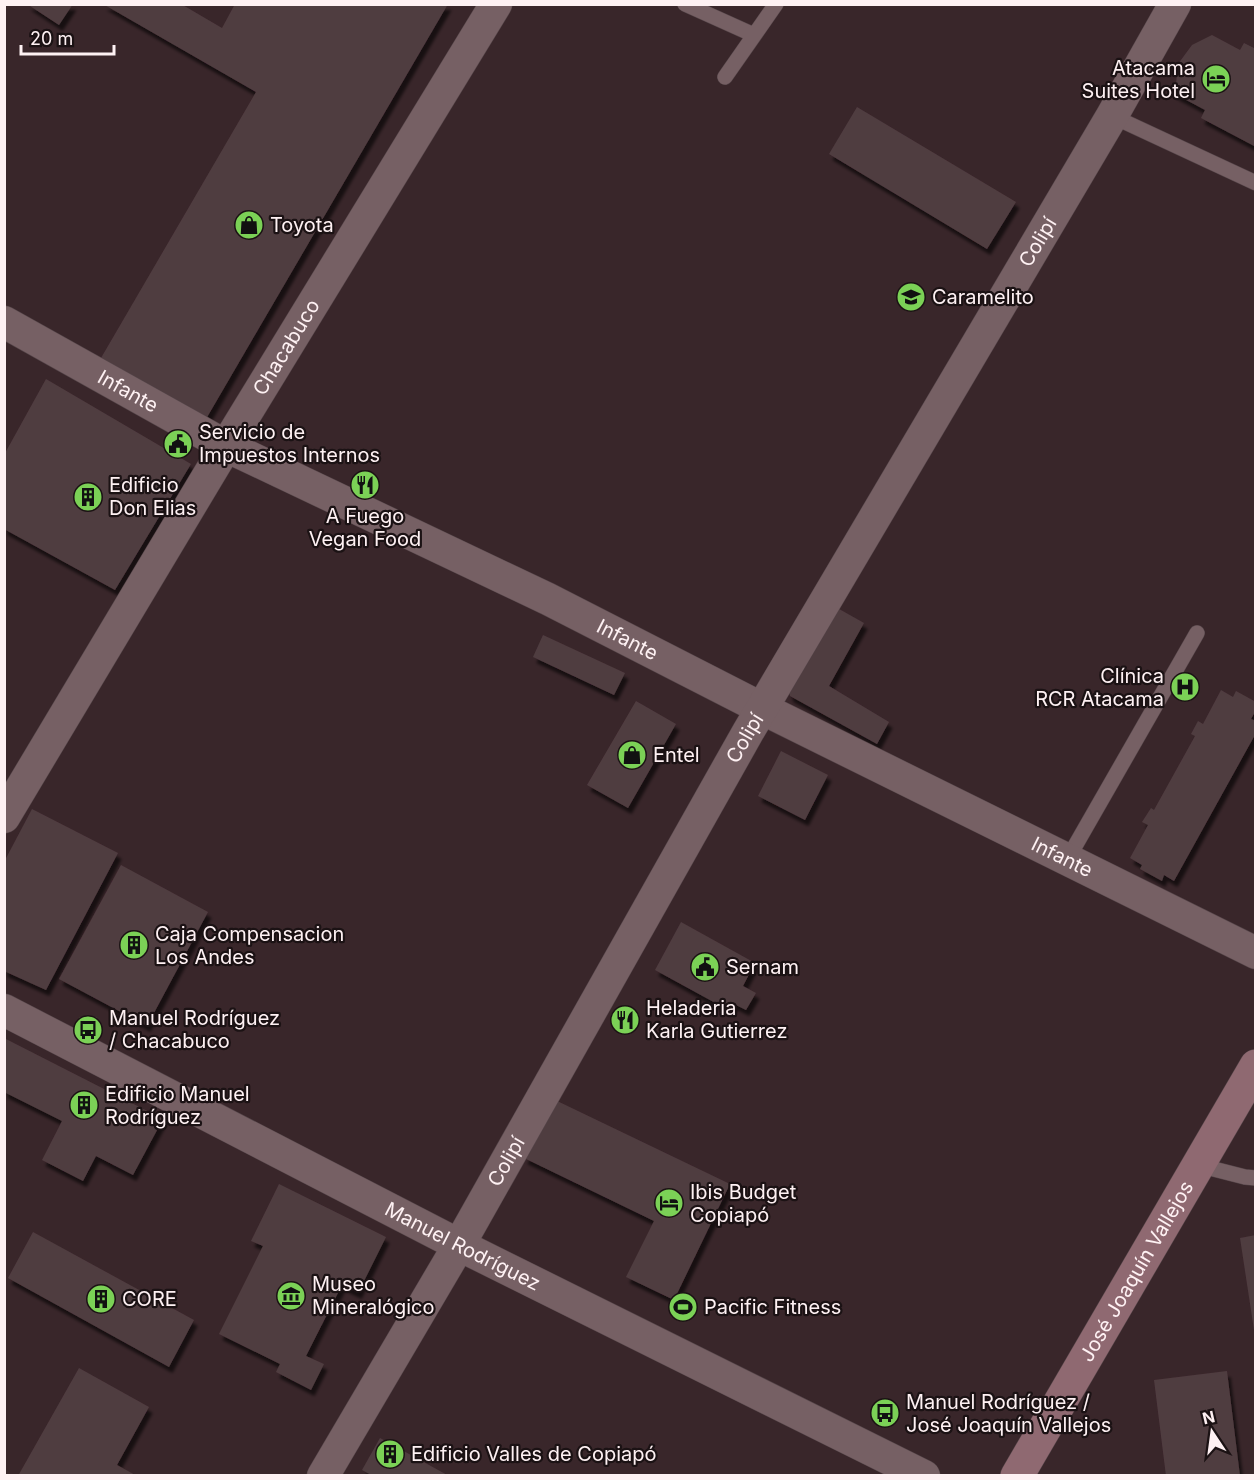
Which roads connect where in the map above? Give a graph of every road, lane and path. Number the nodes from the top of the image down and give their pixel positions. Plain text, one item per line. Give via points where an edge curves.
1 (496, 4) edge
2 (685, 4) edge
3 (776, 4) edge
4 (1175, 4) edge
5 (754, 35) junction
6 (724, 77) dead end
7 (1112, 116) junction
8 (1256, 183) edge
9 (4, 322) edge
10 (226, 446) junction
11 (1197, 633) dead end
12 (761, 708) junction
13 (4, 817) edge
14 (1067, 860) junction
15 (1256, 953) edge
16 (4, 1010) edge
17 (1256, 1066) edge
18 (1198, 1165) junction
19 (1256, 1178) edge
20 (459, 1245) junction
21 (323, 1476) edge
22 (924, 1476) edge
23 (1017, 1476) edge

1 - 10 street, Chacabuco
2 - 5 lane
3 - 5 lane
4 - 7 street, Colipí
5 - 6 lane
7 - 8 lane
7 - 12 street, Colipí
9 - 10 street, Infante
10 - 12 street, Infante via 548,599
10 - 13 street, Chacabuco
11 - 14 lane
12 - 14 street, Infante
12 - 20 street, Colipí
14 - 15 street, Infante
16 - 20 street, Manuel Rodríguez
17 - 18 main road, José Joaquín Vallejos
18 - 19 lane
18 - 23 main road, José Joaquín Vallejos
20 - 21 street, Colipí
20 - 22 street, Manuel Rodríguez

